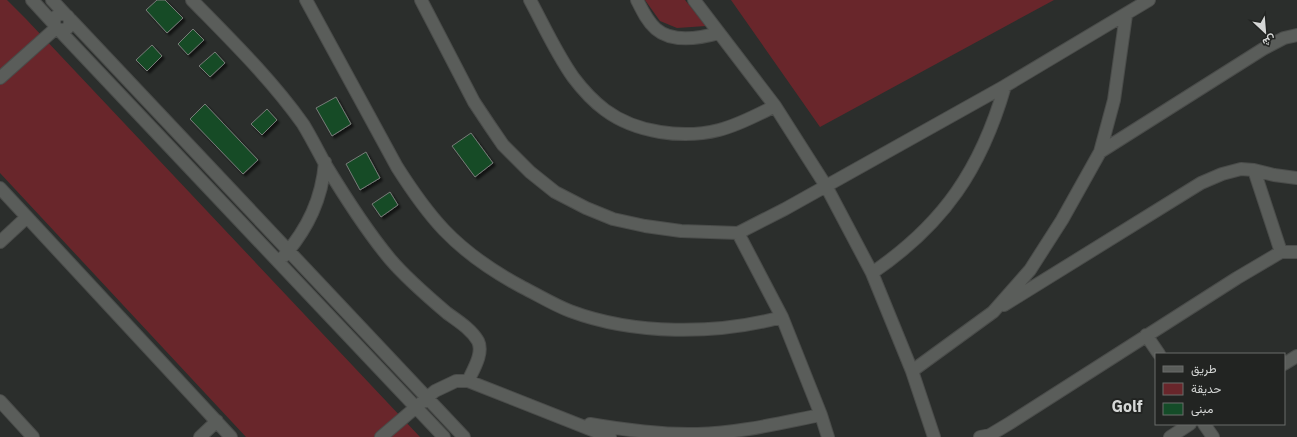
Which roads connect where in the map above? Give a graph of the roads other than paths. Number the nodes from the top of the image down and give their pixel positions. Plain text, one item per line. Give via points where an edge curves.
1 (32, 0) edge
2 (52, 0) edge
3 (192, 0) edge
4 (306, 0) edge
5 (421, 0) edge
6 (530, 0) edge
7 (636, 0) edge
8 (694, 0) edge
9 (1149, 0) edge
10 (1126, 15) junction
11 (68, 17) junction
12 (57, 27) junction
13 (719, 33) junction
14 (1297, 35) edge
15 (0, 78) edge
16 (1005, 86) junction
17 (775, 106) junction
18 (1100, 152) junction
19 (325, 162) junction
20 (1254, 170) junction
21 (1297, 178) edge
22 (826, 186) junction
23 (0, 188) edge
24 (27, 217) junction
25 (738, 232) junction
26 (0, 242) edge
27 (289, 250) junction
28 (1281, 252) junction
29 (1297, 252) edge
30 (279, 261) junction
31 (872, 273) junction
32 (993, 312) junction
33 (782, 317) junction
34 (1146, 335) junction
35 (1157, 353) edge
36 (1297, 356) edge
37 (1285, 363) edge
38 (912, 371) junction
39 (468, 381) junction
40 (426, 397) junction
41 (0, 401) edge
42 (416, 407) junction
43 (821, 414) junction
44 (569, 420) junction
45 (217, 421) junction
46 (1188, 425) edge
47 (1205, 425) edge
48 (985, 436) edge
49 (32, 437) edge
50 (200, 437) edge
51 (232, 437) edge
52 (381, 437) edge
53 (444, 437) edge
54 (464, 437) edge
55 (610, 437) edge
56 (828, 437) edge
57 (934, 437) edge
58 (1170, 437) edge
59 (1212, 437) edge

1 - 12 street
2 - 11 street
3 - 19 street via 288,103
4 - 33 street via 396,167 411,190 444,230 477,259 509,280 570,311 621,324 703,330 740,327
5 - 25 street via 474,102 503,146 555,192 613,219 645,226 681,231
6 - 17 street via 574,78 605,110 628,123 665,132 696,134 739,123
7 - 13 street via 656,30 668,35 702,38
8 - 13 street
9 - 10 street
10 - 16 street
10 - 18 street via 1114,100
11 - 12 street via 68,28
11 - 27 street
12 - 15 street
12 - 30 street
13 - 17 street
14 - 18 street via 1284,38 1263,49
16 - 22 street
16 - 31 street via 988,137 961,187 927,228
17 - 22 street
18 - 32 street via 1062,220 1030,270
19 - 27 street via 315,210
19 - 39 street via 356,215 391,260 421,290 471,332 479,343 480,353
20 - 21 street
20 - 28 street
20 - 32 street via 1222,174 1201,183
22 - 25 street
22 - 31 street
23 - 24 street
24 - 26 street
24 - 45 street
25 - 33 street
27 - 30 street
27 - 40 street
28 - 29 street
28 - 34 street
30 - 42 street
31 - 38 street
32 - 38 street
33 - 43 street
34 - 35 street
34 - 48 street via 1010,423
36 - 37 street
38 - 57 street
39 - 40 street via 456,381
39 - 44 street
40 - 42 street
40 - 54 street
41 - 49 street
42 - 52 street
42 - 53 street
43 - 44 street via 763,427 697,434 654,433
43 - 56 street
44 - 55 street
45 - 50 street
45 - 51 street
46 - 58 street
47 - 59 street

